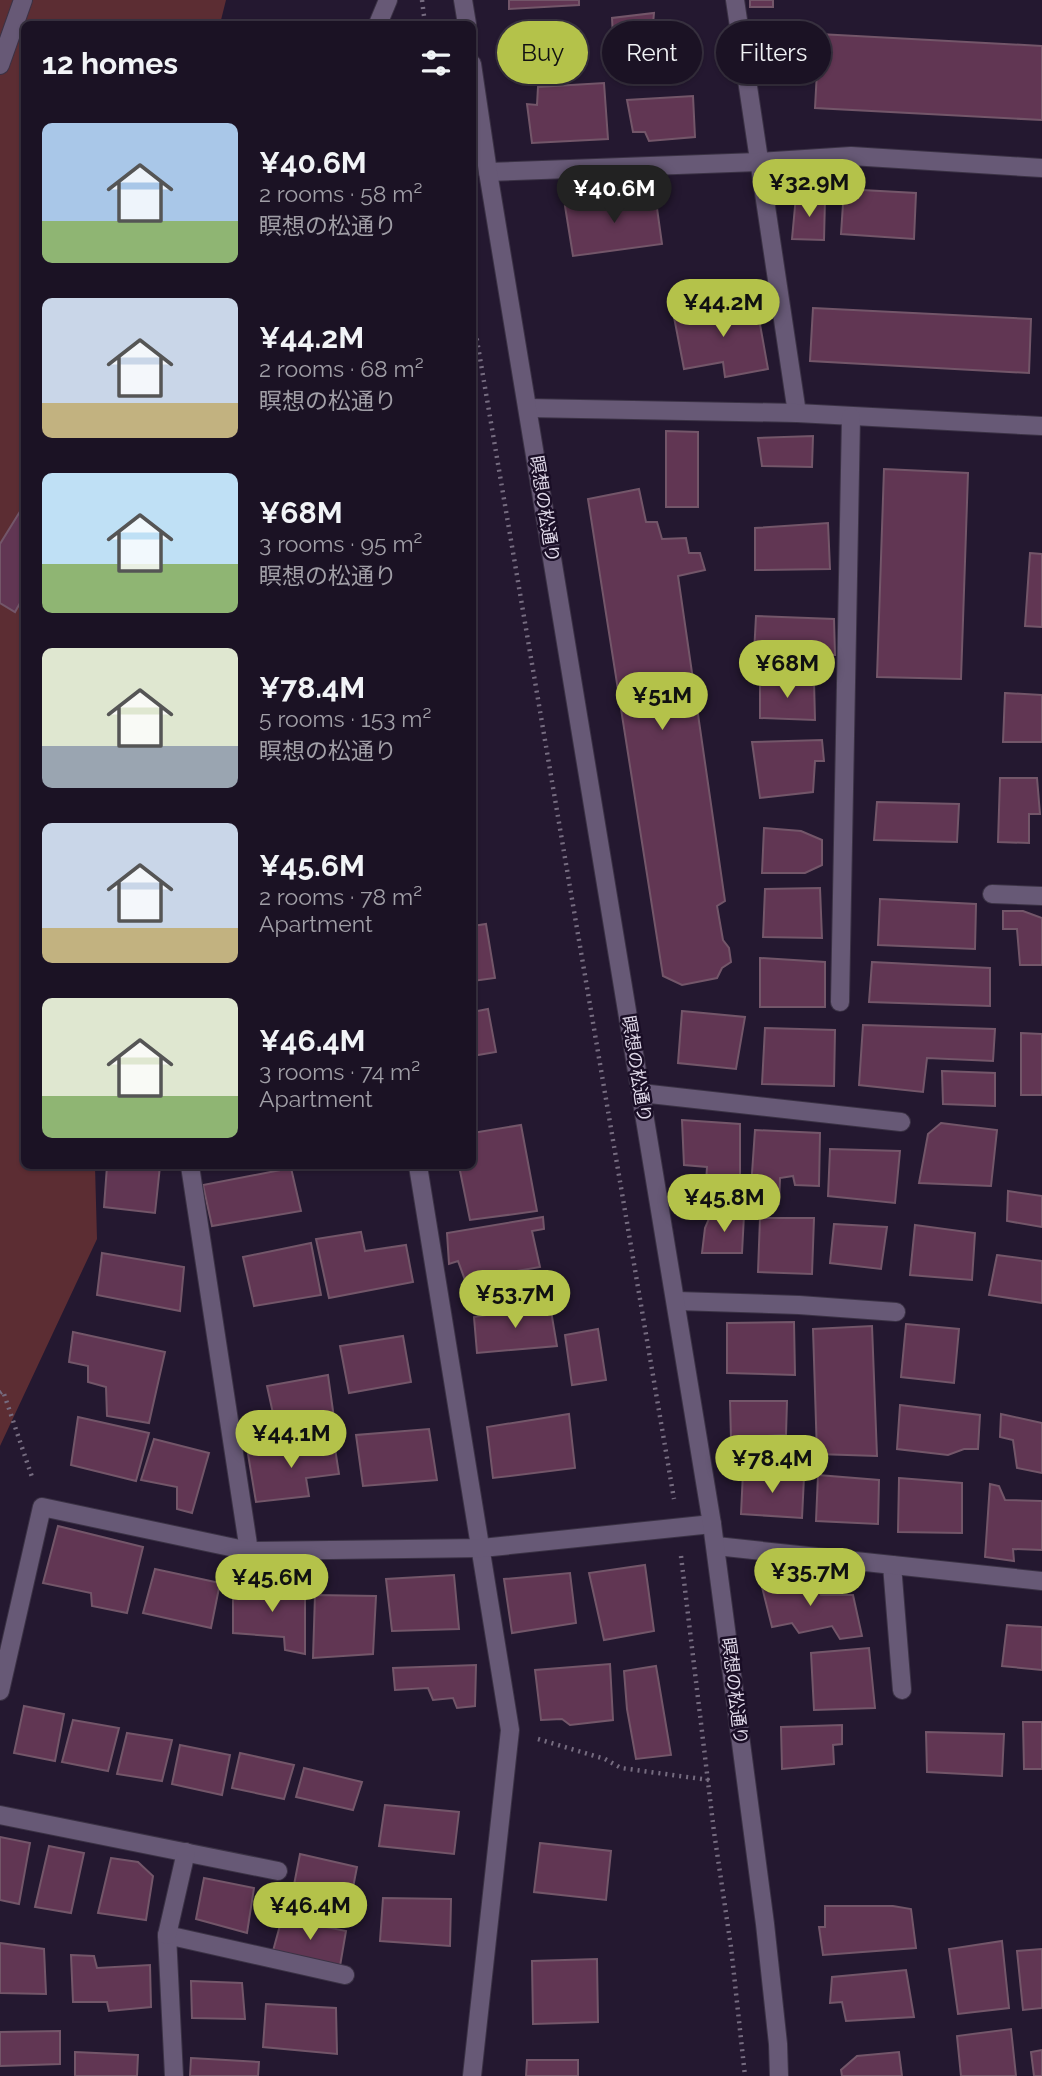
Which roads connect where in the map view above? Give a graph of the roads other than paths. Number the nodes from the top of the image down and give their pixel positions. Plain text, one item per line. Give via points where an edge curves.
1 (23, 0) edge
2 (387, 0) edge
3 (463, 0) edge
4 (735, 0) edge
5 (379, 21) edge
6 (466, 21) edge
7 (0, 65) edge
8 (476, 91) edge
9 (758, 162) junction
10 (1042, 168) edge
11 (488, 172) junction
12 (528, 408) junction
13 (797, 413) junction
14 (851, 417) junction
15 (1042, 426) edge
16 (992, 894) dead end
17 (1042, 895) edge
18 (840, 1002) dead end
19 (641, 1093) junction
20 (901, 1122) dead end
21 (190, 1169) edge
22 (419, 1169) edge
23 (677, 1301) junction
24 (896, 1312) dead end
25 (712, 1524) junction
26 (716, 1546) junction
27 (482, 1548) junction
28 (249, 1551) junction
29 (892, 1565) junction
30 (1042, 1581) edge
31 (902, 1690) dead end
32 (0, 1691) edge
33 (0, 1815) edge
34 (186, 1852) junction
35 (278, 1871) dead end
36 (167, 1935) junction
37 (345, 1975) dead end
38 (174, 2076) edge
39 (472, 2076) edge
40 (779, 2076) edge

1 - 7 street
2 - 5 street
3 - 6 street
4 - 9 street
8 - 11 street, 瞑想の松通り
9 - 10 street via 851,156
9 - 11 street
9 - 13 street
11 - 12 street, 瞑想の松通り
12 - 13 street
12 - 19 street, 瞑想の松通り
13 - 14 street
14 - 15 street
14 - 18 street
16 - 17 street
19 - 20 street
19 - 23 street, 瞑想の松通り
21 - 28 street
22 - 27 street
23 - 24 street
23 - 25 street, 瞑想の松通り
25 - 26 street, 瞑想の松通り
25 - 27 street
26 - 29 street
26 - 40 street, 瞑想の松通り via 765,1924
27 - 28 street
27 - 39 street via 510,1730
28 - 32 street via 42,1507
29 - 30 street
29 - 31 street
33 - 34 street
34 - 35 street
34 - 36 street
36 - 37 street
36 - 38 street

